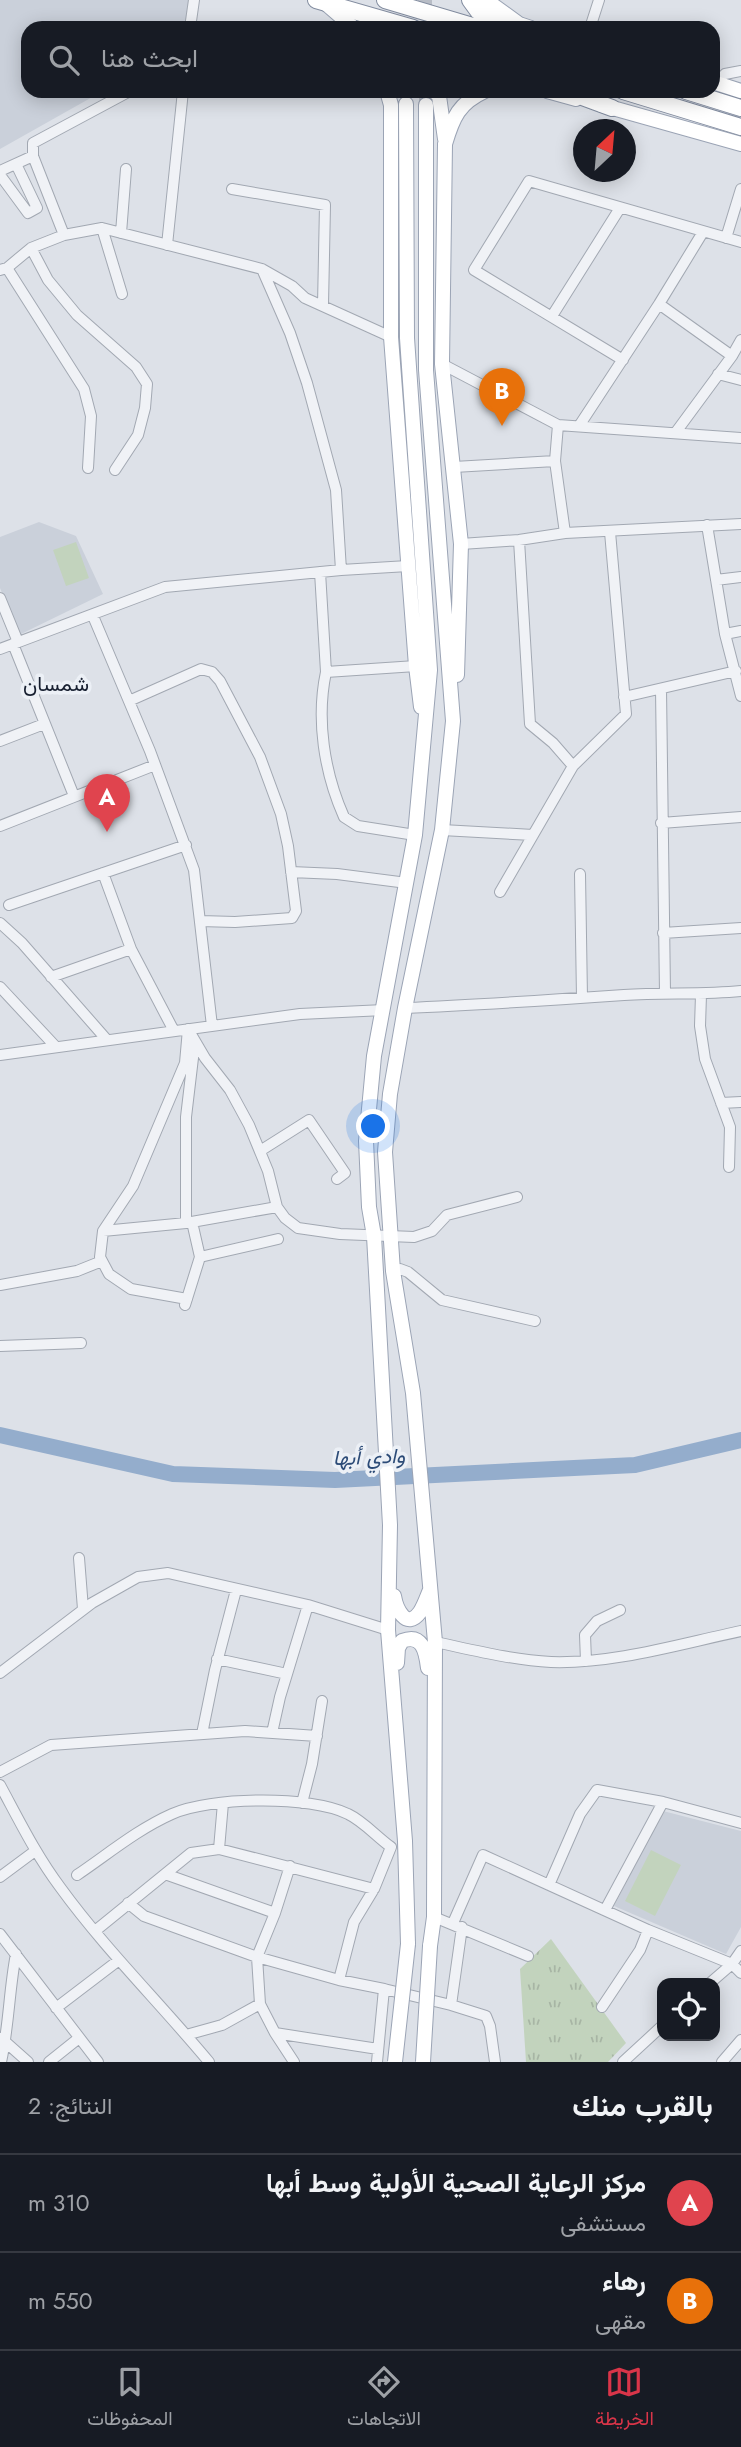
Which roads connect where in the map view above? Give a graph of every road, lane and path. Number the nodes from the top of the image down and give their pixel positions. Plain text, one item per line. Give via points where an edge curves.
1 (194, 0) edge
2 (385, 0) edge
3 (470, 0) edge
4 (486, 0) edge
5 (599, 0) edge
6 (320, 1) edge
7 (192, 21) edge
8 (345, 21) edge
9 (388, 21) edge
10 (456, 21) edge
11 (492, 21) edge
12 (515, 21) edge
13 (592, 21) edge
14 (741, 71) edge
15 (720, 78) edge
16 (720, 85) edge
17 (741, 92) edge
18 (117, 98) edge
19 (182, 98) edge
20 (389, 98) edge
21 (405, 98) edge
22 (439, 98) tunnel mouth
23 (469, 98) edge
24 (573, 98) edge
25 (585, 98) edge
26 (646, 98) edge
27 (709, 98) edge
28 (426, 105) tunnel mouth
29 (611, 108) junction
30 (741, 108) edge
31 (741, 127) edge
32 (445, 144) junction
33 (741, 144) edge
34 (33, 156) junction
35 (16, 164) junction
36 (126, 169) dead end
37 (0, 173) edge
38 (232, 189) dead end
39 (741, 189) edge
40 (620, 208) junction
41 (102, 228) junction
42 (703, 232) junction
43 (121, 233) junction
44 (64, 234) junction
45 (726, 238) junction
46 (741, 242) edge
47 (167, 245) junction
48 (31, 248) junction
49 (4, 269) edge
50 (262, 270) junction
51 (122, 294) dead end
52 (659, 304) junction
53 (323, 305) junction
54 (552, 316) junction
55 (391, 337) junction
56 (741, 340) edge
57 (732, 356) junction
58 (623, 360) junction
59 (442, 364) junction
60 (718, 374) junction
61 (741, 380) edge
62 (558, 425) junction
63 (579, 426) junction
64 (414, 429) junction
65 (676, 432) junction
66 (432, 433) junction
67 (741, 438) edge
68 (555, 461) junction
69 (454, 467) junction
70 (88, 468) dead end
71 (115, 470) dead end
72 (406, 524) junction
73 (741, 524) edge
74 (707, 525) junction
75 (610, 532) junction
76 (565, 533) junction
77 (519, 540) junction
78 (461, 544) junction
79 (408, 566) junction
80 (341, 570) junction
81 (320, 572) junction
82 (741, 577) edge
83 (716, 580) junction
84 (0, 598) edge
85 (93, 615) junction
86 (741, 631) edge
87 (725, 634) junction
88 (16, 643) junction
89 (0, 649) edge
90 (416, 666) junction
91 (736, 671) junction
92 (326, 672) junction
93 (661, 689) junction
94 (741, 696) edge
95 (624, 697) junction
96 (129, 701) junction
97 (453, 721) junction
98 (44, 724) junction
99 (425, 735) junction
100 (0, 741) edge
101 (155, 765) junction
102 (573, 765) junction
103 (74, 796) junction
104 (741, 817) edge
105 (661, 823) junction
106 (0, 826) edge
107 (442, 830) junction
108 (415, 835) junction
109 (533, 835) junction
110 (186, 845) junction
111 (291, 872) junction
112 (103, 873) junction
113 (580, 874) dead end
114 (407, 883) junction
115 (500, 892) dead end
116 (9, 905) dead end
117 (200, 921) junction
118 (0, 923) edge
119 (741, 928) edge
120 (663, 933) junction
121 (131, 949) junction
122 (51, 977) junction
123 (0, 987) edge
124 (741, 992) edge
125 (665, 993) junction
126 (701, 995) junction
127 (582, 998) junction
128 (405, 1009) junction
129 (384, 1010) junction
130 (212, 1026) junction
131 (188, 1029) junction
132 (174, 1031) junction
133 (107, 1040) junction
134 (195, 1041) junction
135 (56, 1046) junction
136 (0, 1055) edge
137 (741, 1102) edge
138 (721, 1103) junction
139 (260, 1151) junction
140 (729, 1167) dead end
141 (337, 1180) dead end
142 (517, 1197) dead end
143 (277, 1207) junction
144 (189, 1222) junction
145 (103, 1231) junction
146 (391, 1235) junction
147 (374, 1236) junction
148 (278, 1239) dead end
149 (200, 1257) junction
150 (102, 1261) junction
151 (393, 1271) junction
152 (0, 1284) edge
153 (535, 1321) dead end
154 (81, 1343) dead end
155 (0, 1346) edge
156 (79, 1558) dead end
157 (389, 1560) junction
158 (431, 1589) junction
159 (236, 1590) junction
160 (308, 1605) junction
161 (83, 1609) junction
162 (620, 1610) dead end
163 (388, 1630) junction
164 (741, 1632) edge
165 (435, 1642) junction
166 (218, 1659) junction
167 (586, 1661) junction
168 (0, 1672) edge
169 (287, 1674) junction
170 (394, 1694) junction
171 (323, 1701) dead end
172 (436, 1711) junction
173 (272, 1733) junction
174 (202, 1734) junction
175 (317, 1737) junction
176 (0, 1772) edge
177 (0, 1785) edge
178 (223, 1802) junction
179 (663, 1802) junction
180 (302, 1803) junction
181 (741, 1823) edge
182 (219, 1849) junction
183 (35, 1851) junction
184 (290, 1866) junction
185 (165, 1874) junction
186 (77, 1875) dead end
187 (0, 1877) edge
188 (550, 1885) junction
189 (374, 1889) junction
190 (128, 1903) junction
191 (606, 1910) junction
192 (275, 1913) junction
193 (434, 1917) junction
194 (458, 1925) junction
195 (648, 1930) junction
196 (95, 1931) junction
197 (0, 1934) edge
198 (741, 1951) edge
199 (16, 1954) junction
200 (528, 1956) dead end
201 (257, 1957) junction
202 (118, 1959) junction
203 (732, 1964) junction
204 (741, 1973) edge
205 (716, 1978) edge
206 (339, 1980) junction
207 (384, 1989) junction
208 (260, 2004) junction
209 (452, 2005) junction
210 (602, 2007) dead end
211 (56, 2008) junction
212 (657, 2031) edge
213 (275, 2033) junction
214 (186, 2035) junction
215 (0, 2037) edge
216 (79, 2038) junction
217 (741, 2040) edge
218 (378, 2049) junction
219 (1, 2062) edge
220 (28, 2062) edge
221 (48, 2062) edge
222 (97, 2062) edge
223 (209, 2062) edge
224 (294, 2062) edge
225 (377, 2062) edge
226 (395, 2062) edge
227 (423, 2062) edge
228 (495, 2062) edge
229 (623, 2062) edge
230 (722, 2062) edge

1 - 7 street
2 - 10 highway
3 - 11 highway
4 - 12 main road
5 - 13 street
6 - 8 main road
6 - 9 highway
14 - 15 street
16 - 17 main road
18 - 34 street via 33,143
19 - 47 street
20 - 55 main road
21 - 64 main road via 407,338
22 - 32 main road
23 - 32 main road via 453,118
24 - 29 main road
25 - 29 highway
26 - 31 highway
27 - 30 highway
28 - 66 main road via 426,370
29 - 33 main road
32 - 59 main road
34 - 35 street
34 - 44 street
35 - 37 street
35 - 37 street via 37,208 28,213
36 - 43 street
38 - 53 street via 325,205
39 - 45 street
40 - 42 street
40 - 54 street
40 - 54 street via 529,181 474,270
41 - 43 street
41 - 44 street
41 - 51 street
42 - 45 street
42 - 52 street
43 - 47 street
44 - 48 street
45 - 46 street
47 - 50 street
48 - 49 street
48 - 71 street via 48,280 77,315 136,367 147,384 138,435
49 - 70 street via 84,389 91,416
50 - 53 street
50 - 80 street via 294,345 336,490
52 - 57 street
52 - 58 street
53 - 55 street
54 - 58 street
55 - 72 main road
56 - 57 street
57 - 60 street
58 - 63 street
59 - 62 street
59 - 69 main road
60 - 61 street
60 - 65 street
62 - 63 street
62 - 68 street
63 - 65 street
64 - 72 main road
64 - 99 main road via 430,670
65 - 67 street
66 - 78 main road
66 - 97 main road
68 - 69 street
68 - 76 street
69 - 78 main road
72 - 79 main road
73 - 74 street
74 - 75 street
74 - 83 street
75 - 76 street
75 - 95 street
76 - 77 street
77 - 78 street
77 - 102 street via 530,724
78 - 97 main road
79 - 80 street
79 - 90 main road
80 - 81 street
81 - 85 street via 164,587
81 - 92 street
82 - 83 street
83 - 87 street
84 - 88 street
85 - 88 street
85 - 96 street
86 - 87 street
87 - 91 street
88 - 89 street
88 - 98 street
90 - 92 street
90 - 99 main road
91 - 93 street
91 - 94 street
92 - 108 street via 321,695 328,772 344,817 358,826
93 - 95 street
93 - 105 street
95 - 102 street via 626,715
96 - 101 street
96 - 111 street via 201,670 212,672 260,757 277,802
97 - 107 main road
98 - 100 street
98 - 103 street
99 - 108 main road
101 - 103 street
101 - 110 street
102 - 109 street
103 - 106 street
104 - 105 street
105 - 120 street
107 - 109 street
107 - 128 main road
108 - 114 main road
109 - 115 street
110 - 112 street
110 - 117 street
111 - 114 street
111 - 117 street via 296,911 292,918
112 - 116 street
112 - 121 street
113 - 127 street
114 - 129 main road
117 - 130 street
118 - 122 street
119 - 120 street
120 - 125 street
121 - 122 street
121 - 132 street
122 - 133 street
123 - 135 street
124 - 126 street
125 - 126 street
125 - 127 street
126 - 138 street via 705,1059
127 - 128 street
128 - 146 main road via 385,1152
129 - 130 street via 300,1014
129 - 147 main road via 374,1056 366,1141
130 - 131 street
131 - 132 street
131 - 134 street
131 - 145 street via 185,1063 142,1166
132 - 133 street
133 - 135 street
134 - 139 street via 230,1090
134 - 144 street via 186,1117
135 - 136 street
137 - 138 street
138 - 140 street via 730,1127
139 - 141 street via 309,1120 345,1173
139 - 143 street
142 - 146 street via 447,1215 432,1231 414,1237
143 - 144 street
143 - 147 street via 298,1228
144 - 145 street
144 - 149 street
145 - 150 street
146 - 147 street
146 - 151 main road
147 - 157 main road
148 - 149 street
149 - 150 street via 186,1302 131,1289 110,1274
150 - 152 street via 77,1271
151 - 153 street via 408,1272 442,1300
151 - 158 main road via 414,1393
154 - 155 street
156 - 161 street
157 - 158 main road via 400,1615 407,1619 420,1612
157 - 163 main road
158 - 165 main road
159 - 160 street
159 - 161 street via 168,1573 138,1577
159 - 166 street
160 - 163 street
160 - 169 street
161 - 168 street
162 - 167 street via 597,1621 584,1635
163 - 170 main road
164 - 167 street
165 - 167 street via 514,1658
165 - 172 main road
166 - 169 street
166 - 174 street
169 - 173 street
170 - 172 main road via 398,1648 402,1641 418,1640 424,1646
170 - 226 main road, bridge via 408,1944
171 - 175 street
172 - 193 main road
173 - 174 street
173 - 175 street
174 - 176 street via 51,1745
175 - 180 street
177 - 183 street
178 - 180 street
178 - 182 street
178 - 186 street via 174,1813
179 - 181 street
179 - 188 street via 597,1790 580,1814
179 - 191 street
180 - 189 street via 348,1814 391,1847
182 - 184 street
182 - 185 street via 191,1853
183 - 187 street
183 - 196 street
184 - 189 street
184 - 192 street
185 - 190 street
185 - 192 street
188 - 191 street
188 - 194 street via 483,1855
189 - 206 street via 354,1922
190 - 196 street
190 - 201 street via 144,1916
191 - 195 street
192 - 201 street
193 - 194 street
193 - 227 main road, bridge
194 - 200 street
194 - 209 street
195 - 203 street
195 - 210 street via 640,1951
196 - 202 street
197 - 199 street
198 - 203 street
199 - 211 street
199 - 219 street
201 - 206 street
201 - 208 street
202 - 211 street
202 - 214 street
203 - 204 street
203 - 205 street
206 - 207 street
207 - 209 street
207 - 218 street
208 - 213 street
208 - 214 street via 222,2025
209 - 228 street via 486,2016
211 - 216 street
212 - 229 street
213 - 218 street
213 - 224 street
214 - 223 street
215 - 220 street
216 - 221 street
216 - 222 street
217 - 230 street
218 - 225 street

